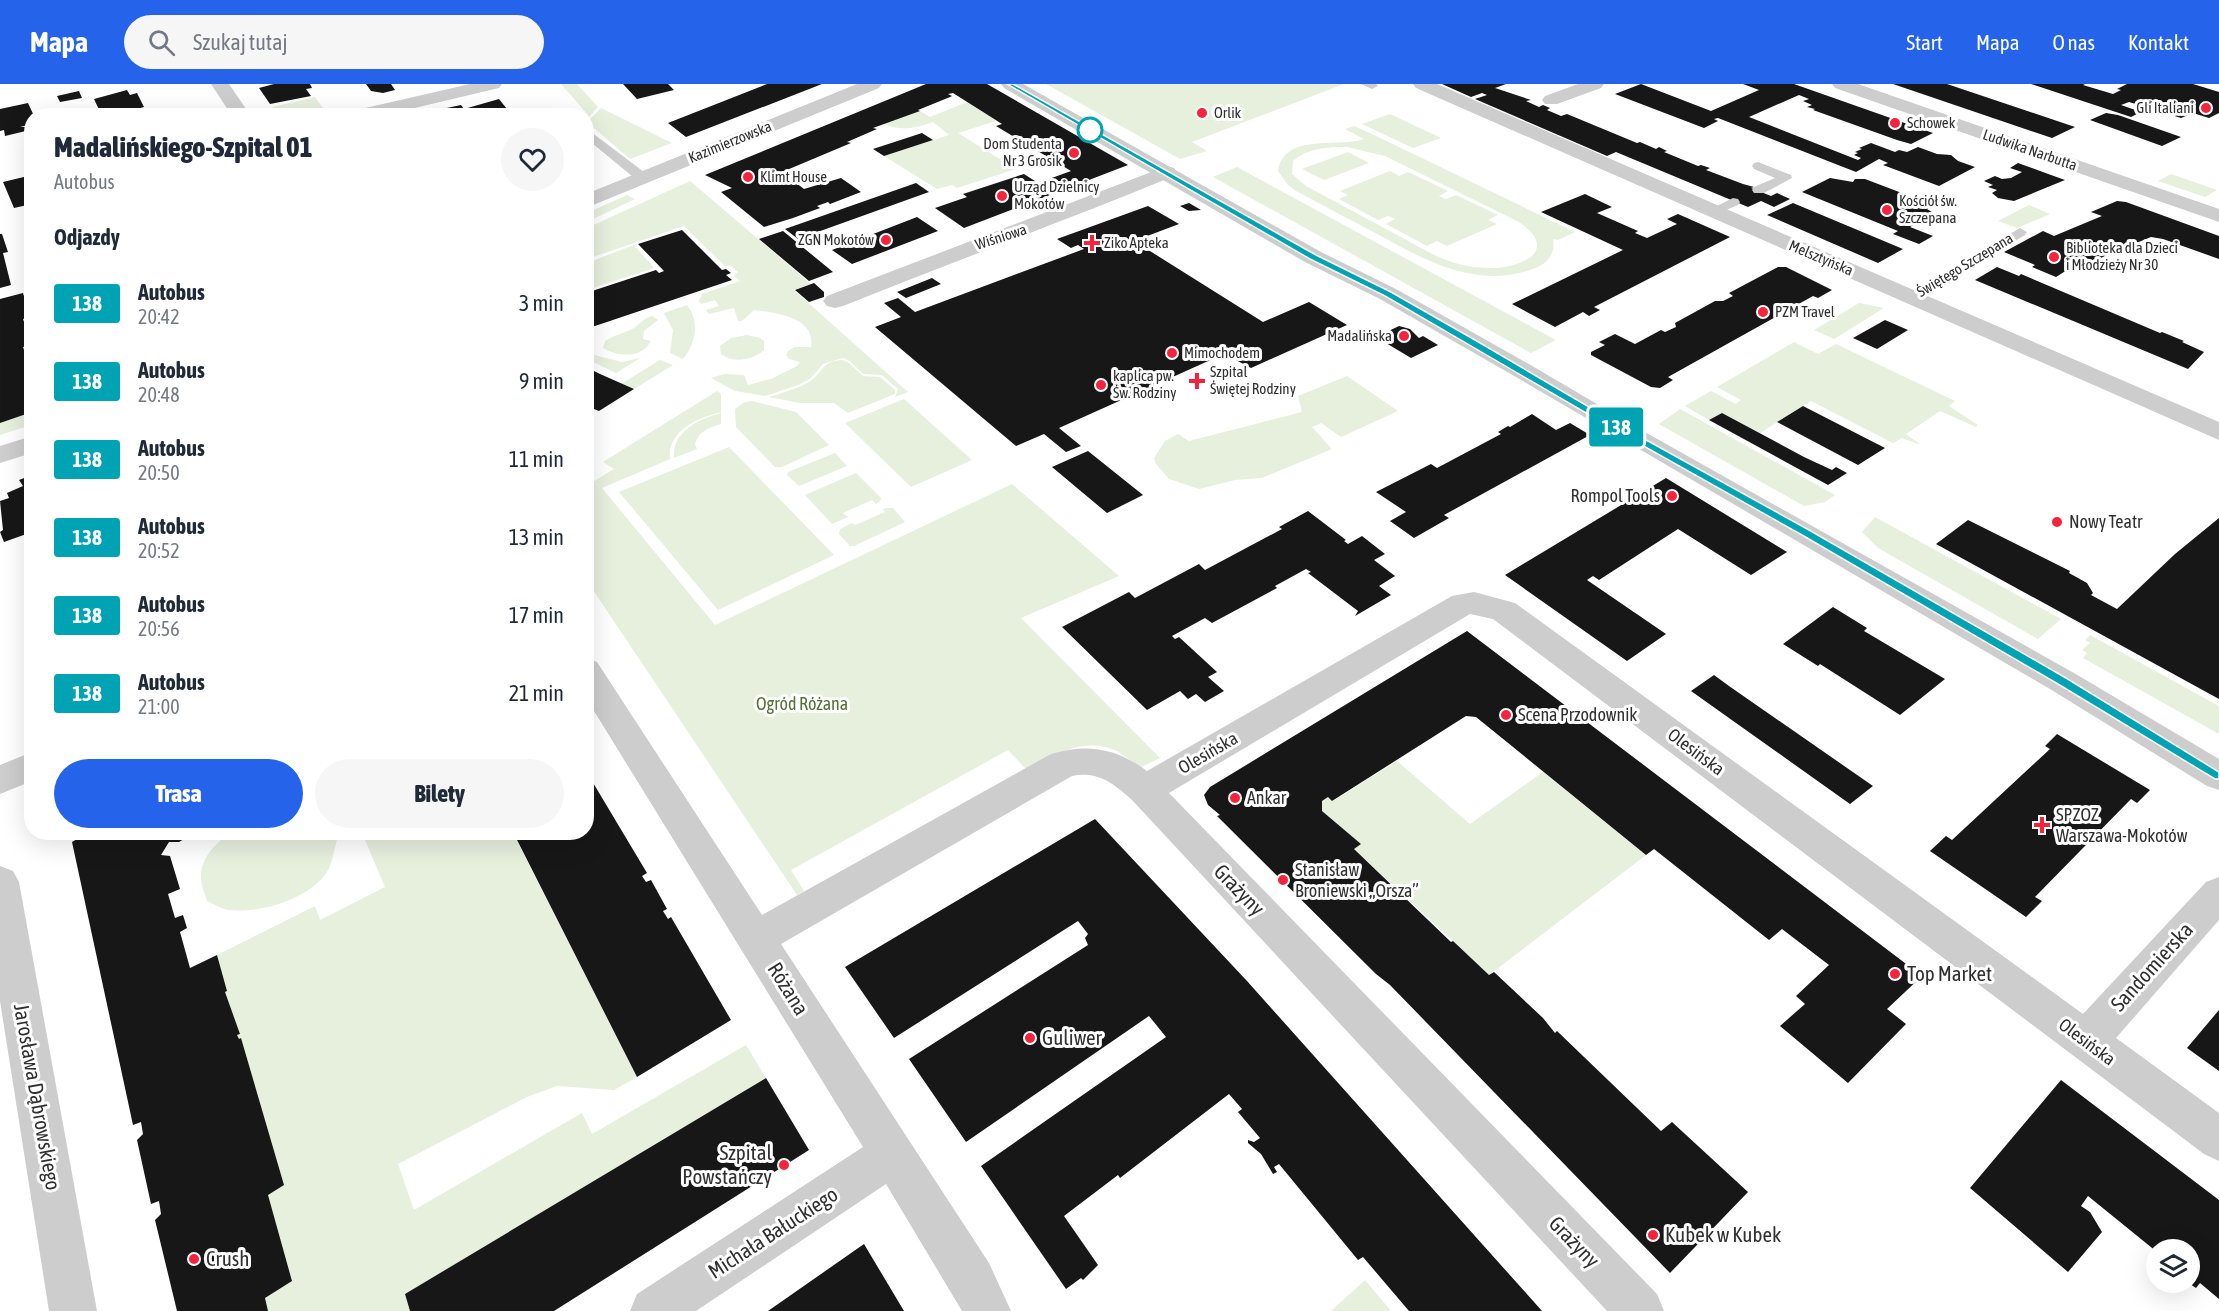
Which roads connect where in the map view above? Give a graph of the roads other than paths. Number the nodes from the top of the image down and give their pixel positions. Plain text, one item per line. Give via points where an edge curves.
1 (220, 84) edge
2 (493, 84) edge
3 (873, 84) edge
4 (1010, 84) edge
5 (1422, 84) edge
6 (1595, 84) edge
7 (1841, 84) edge
8 (1551, 100) dead end
9 (236, 108) edge
10 (390, 108) edge
11 (594, 138) edge
12 (1758, 166) dead end
13 (1167, 172) junction
14 (643, 178) junction
15 (1759, 190) dead end
16 (594, 199) edge
17 (2219, 216) edge
18 (2020, 232) dead end
19 (1911, 297) junction
20 (835, 301) dead end
21 (2219, 432) edge
22 (594, 682) edge
23 (24, 769) edge
24 (2219, 776) edge
25 (0, 780) edge
26 (1144, 790) junction
27 (0, 882) edge
28 (2219, 893) edge
29 (756, 938) junction
30 (2086, 1041) junction
31 (2219, 1139) edge
32 (892, 1154) junction
33 (73, 1311) edge
34 (654, 1311) edge
35 (987, 1311) edge
36 (1640, 1311) edge

1 - 9 street
2 - 10 street
3 - 14 street, Kazimierzowska
4 - 13 street
5 - 19 street, Melsztyńska via 1723,207
6 - 8 street
7 - 17 street, Ludwika Narbutta
11 - 14 lane
12 - 15 lane via 1786,178
13 - 20 street, Wiśniowa
13 - 24 street via 1313,257 1436,321 2062,681
14 - 16 street, Kazimierzowska
18 - 19 lane, Świętego Szczepana
19 - 21 street, Melsztyńska
22 - 29 street, Różana
23 - 25 street
26 - 29 street, Grażyny via 1101,761 1063,764
26 - 30 street, Olesińska via 1463,604 1484,605 1504,611 1531,629
26 - 36 street, Grażyny
27 - 33 street, Jarosława Dąbrowskiego
28 - 30 street, Sandomierska
29 - 32 street, Różana
30 - 31 street, Olesińska
32 - 34 street, Michała Bałuckiego
32 - 35 street, Różana via 972,1280

